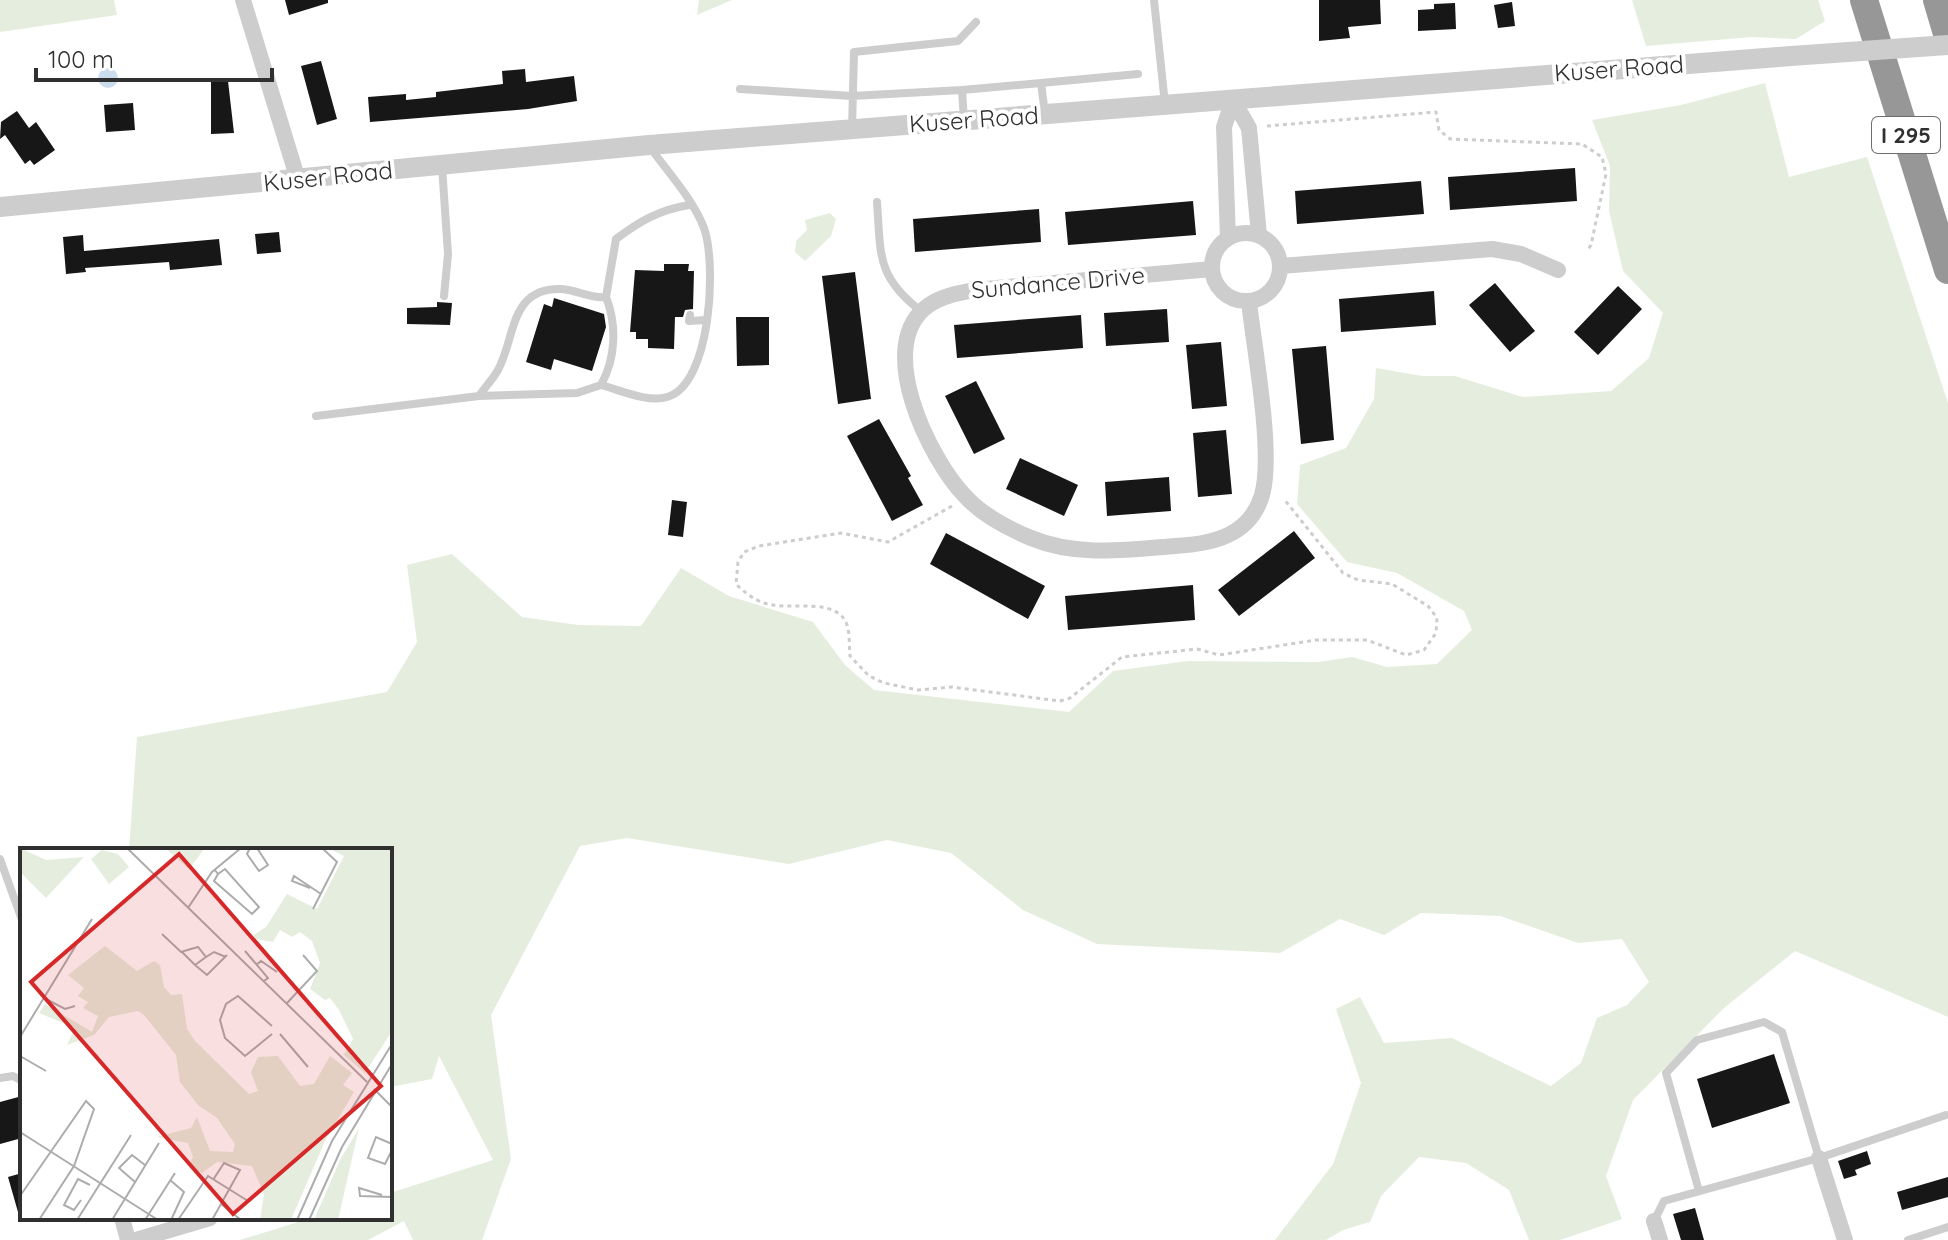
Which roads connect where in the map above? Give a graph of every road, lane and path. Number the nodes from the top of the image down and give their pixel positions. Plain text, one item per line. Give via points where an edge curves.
1 (243, 0) edge
2 (1154, 0) edge
3 (1864, 0) edge
4 (1937, 0) edge
5 (976, 22) dead end
6 (1948, 37) edge
7 (1948, 45) edge
8 (1138, 74) dead end
9 (1041, 83) junction
10 (740, 89) dead end
11 (962, 90) junction
12 (852, 96) junction
13 (1233, 100) junction
14 (1165, 105) junction
15 (1045, 115) junction
16 (964, 121) junction
17 (1267, 126) dead end
18 (852, 130) junction
19 (649, 145) junction
20 (442, 166) junction
21 (298, 180) junction
22 (877, 202) dead end
23 (689, 205) junction
24 (0, 207) edge
25 (1259, 235) junction
26 (1228, 238) junction
27 (1587, 251) dead end
28 (1281, 266) junction
29 (1212, 269) junction
30 (1558, 270) dead end
31 (1948, 270) edge
32 (444, 296) dead end
33 (606, 297) junction
34 (1249, 302) junction
35 (922, 312) junction
36 (690, 315) dead end
37 (706, 320) junction
38 (601, 385) junction
39 (479, 396) junction
40 (316, 416) dead end
41 (1284, 499) dead end
42 (956, 504) dead end
43 (0, 859) edge
44 (20, 914) edge
45 (0, 1078) edge
46 (20, 1080) edge
47 (1946, 1115) edge
48 (1819, 1158) junction
49 (1699, 1191) junction
50 (123, 1220) edge
51 (203, 1220) edge
52 (1654, 1221) joint
53 (1948, 1227) edge
54 (128, 1240) edge
55 (136, 1240) edge
56 (1660, 1240) edge
57 (1845, 1240) edge
58 (1908, 1240) edge

1 - 21 street
2 - 14 lane
3 - 31 highway, I 295
4 - 6 highway
5 - 12 lane via 958,41 854,52
7 - 13 street, Kuser Road, bridge
8 - 9 lane
9 - 11 lane
9 - 15 lane
10 - 12 lane
11 - 12 lane
11 - 16 lane
12 - 18 lane
13 - 14 street, Kuser Road
13 - 25 street via 1249,128
13 - 26 street via 1224,127
14 - 15 street, Kuser Road
15 - 16 street, Kuser Road
16 - 18 street, Kuser Road
17 - 27 path via 1436,112 1439,130 1450,139 1582,144 1602,157 1606,174
18 - 19 street, Kuser Road
19 - 20 street, Kuser Road
19 - 23 lane
20 - 21 street, Kuser Road
20 - 32 lane via 448,254
21 - 24 street, Kuser Road
22 - 35 lane via 888,281
23 - 33 lane via 652,214 616,239
23 - 37 lane via 704,228 711,269
25 - 26 street
25 - 28 street via 1275,248
26 - 29 street via 1216,251
28 - 30 street via 1492,249 1521,254
28 - 34 street via 1269,293
29 - 34 street via 1223,293
29 - 35 street, Sundance Drive via 974,290 936,301
33 - 38 lane via 614,318 609,370
33 - 39 lane via 562,289 526,300 498,369
34 - 35 street via 1264,450 1256,510 1241,529 1214,541 1117,551 1059,547 1028,537 988,516 959,489 929,447 912,399 906,353
36 - 37 lane via 689,321
37 - 38 lane via 697,369 676,394 664,399
38 - 39 lane via 577,393
39 - 40 lane
41 - 42 path via 1343,573 1392,584 1428,606 1437,618 1436,633 1424,650 1406,655 1367,640 1316,640 1219,655 1197,649 1122,657 1060,701 952,687 918,690 869,676 850,656 842,615 830,608 772,605 748,596 736,584 744,552 759,546 841,533 888,542
43 - 44 lane
45 - 46 lane
47 - 48 lane
48 - 49 lane
48 - 49 lane via 1782,1032 1764,1022 1697,1040 1666,1073
48 - 57 street
49 - 52 lane via 1664,1201
50 - 54 street
51 - 55 street
52 - 56 street
53 - 58 lane

